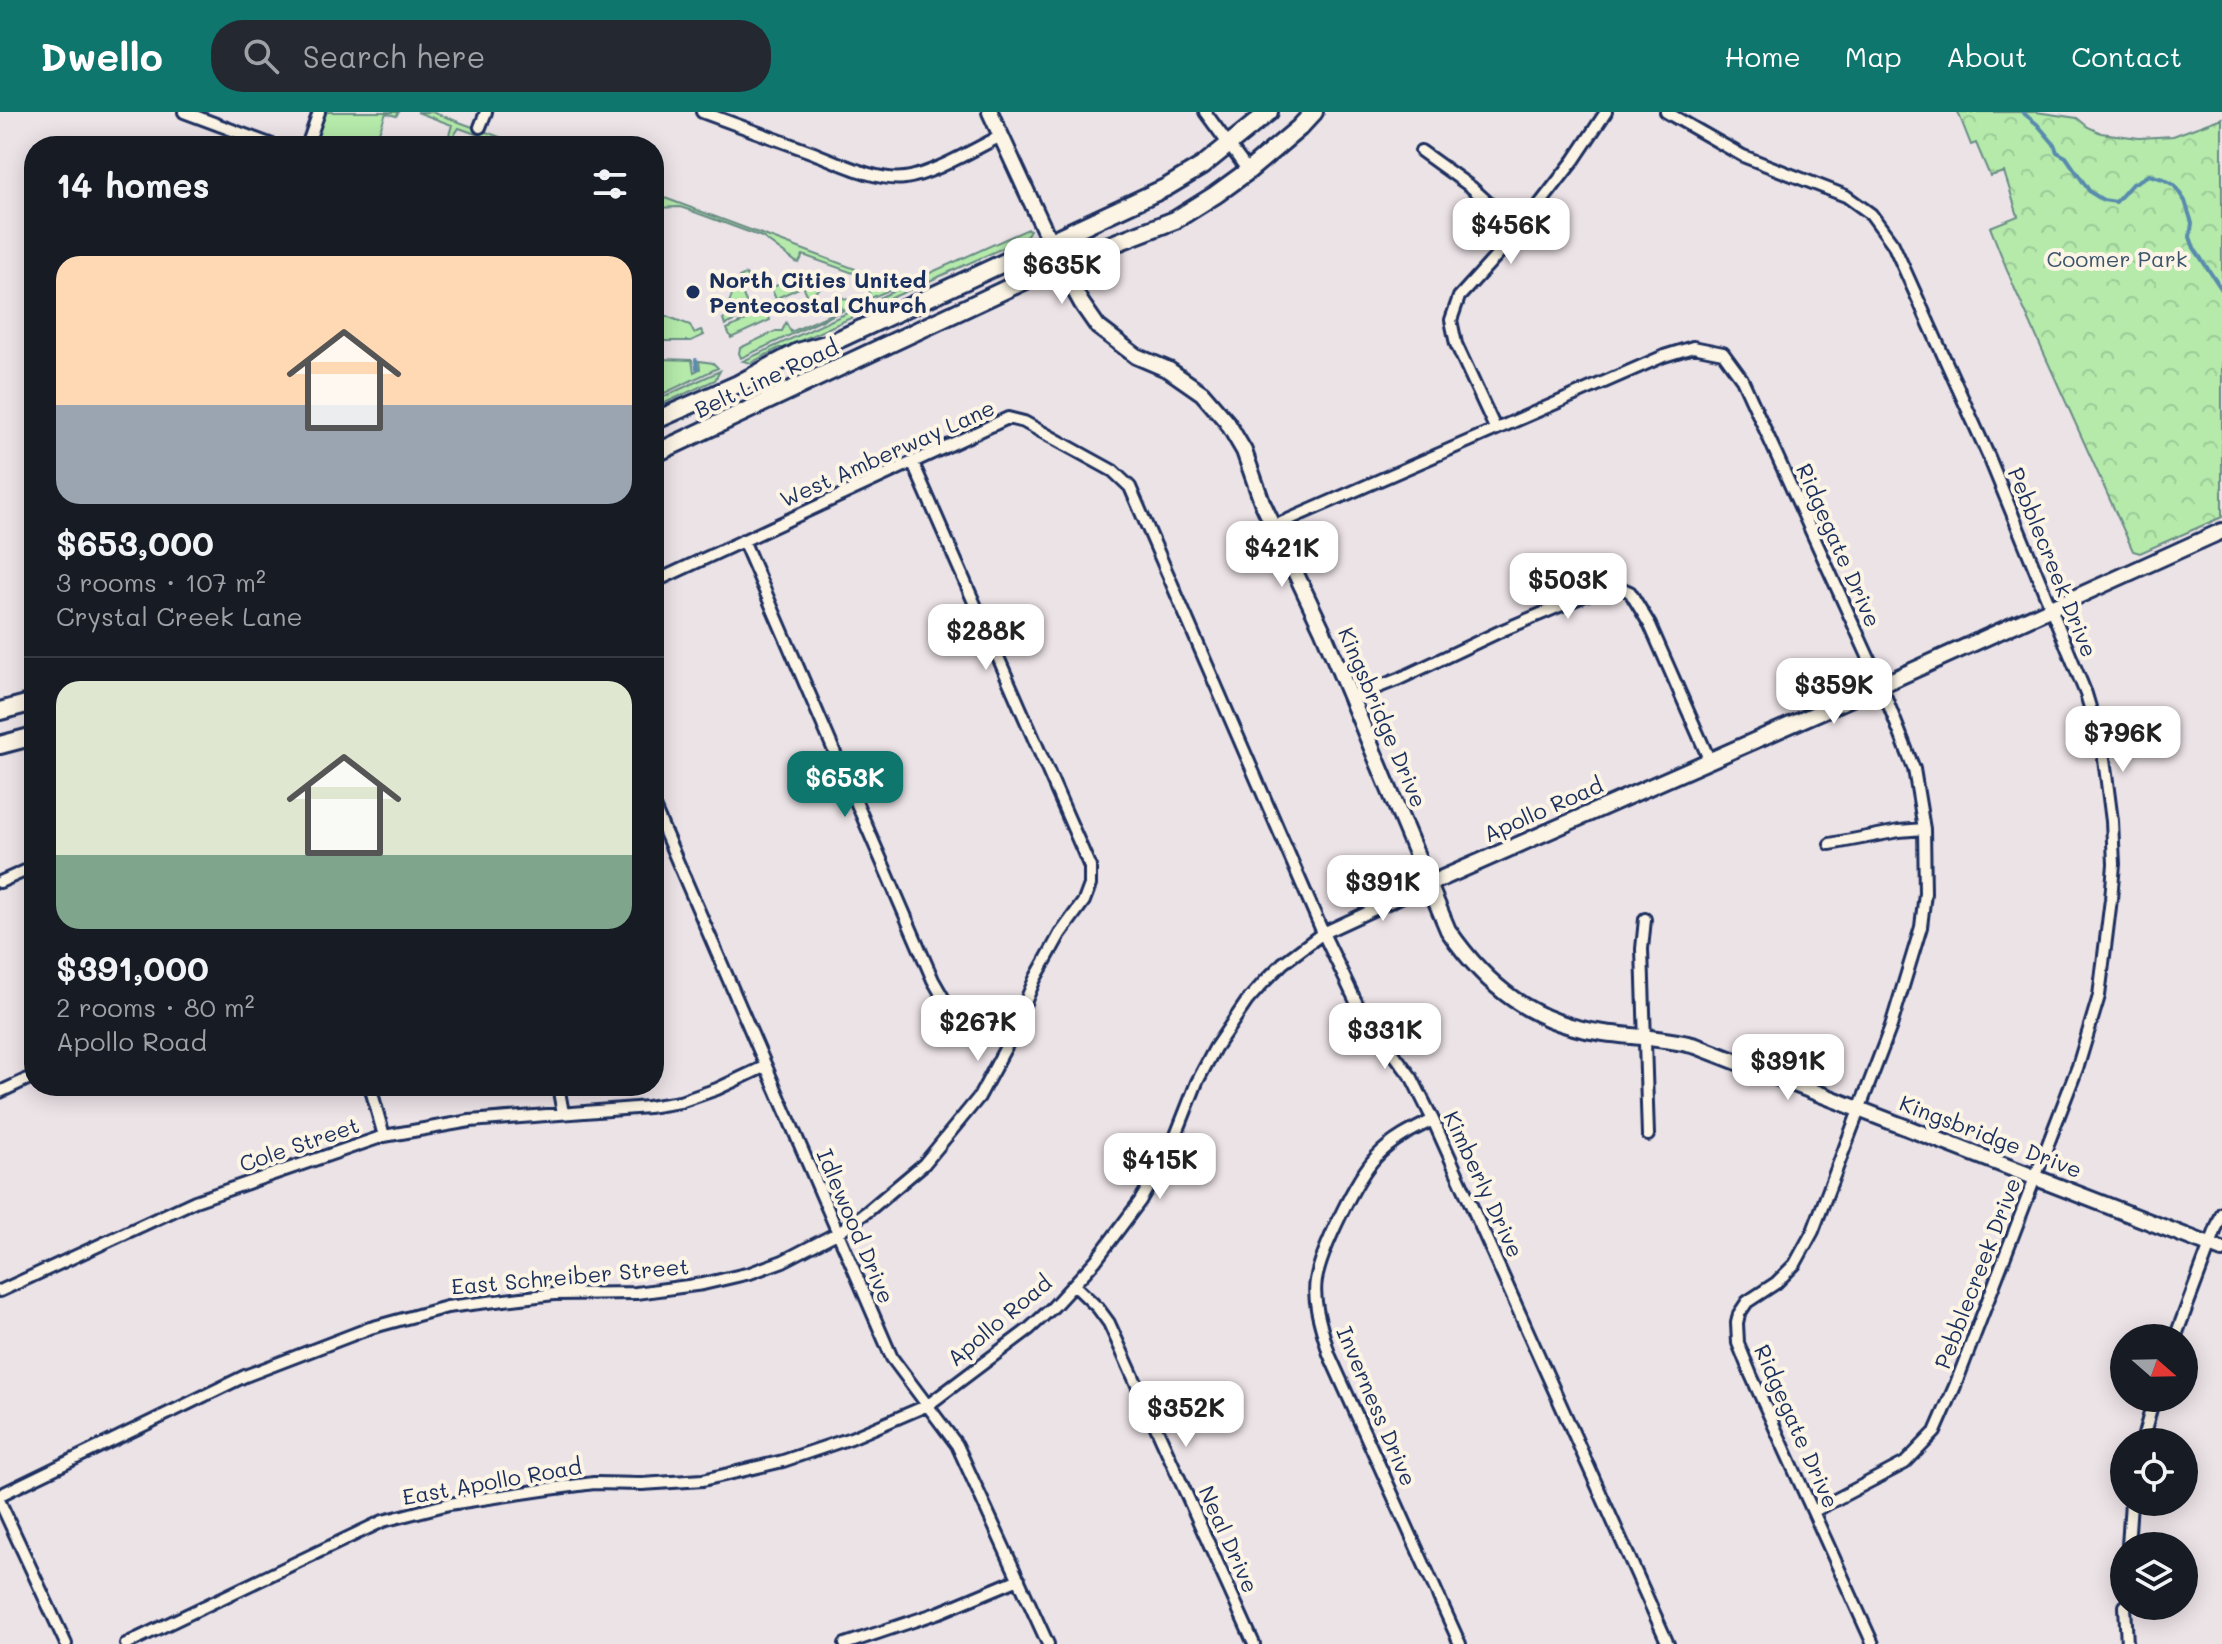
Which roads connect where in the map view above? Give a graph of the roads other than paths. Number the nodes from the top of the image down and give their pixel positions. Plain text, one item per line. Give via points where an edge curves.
1 (184, 112) edge
2 (319, 112) edge
3 (486, 112) edge
4 (702, 112) edge
5 (990, 112) edge
6 (1205, 112) edge
7 (1269, 112) edge
8 (1314, 112) edge
9 (1606, 112) edge
10 (1666, 112) edge
11 (480, 127) dead end
12 (248, 136) edge
13 (311, 136) edge
14 (1001, 136) junction
15 (1230, 145) junction
16 (1421, 151) dead end
17 (1248, 171) junction
18 (1519, 231) junction
19 (1050, 241) junction
20 (1060, 264) junction
21 (738, 384) junction
22 (750, 410) junction
23 (664, 417) edge
24 (1495, 428) junction
25 (664, 449) edge
26 (913, 463) junction
27 (1130, 487) joint
28 (1274, 526) junction
29 (2222, 531) edge
30 (743, 540) junction
31 (664, 577) edge
32 (2051, 609) junction
33 (1881, 685) junction
34 (1350, 698) junction
35 (24, 705) edge
36 (0, 711) edge
37 (24, 739) edge
38 (0, 745) edge
39 (1709, 759) junction
40 (1924, 829) junction
41 (664, 830) edge
42 (1830, 844) dead end
43 (24, 871) edge
44 (0, 882) edge
45 (1429, 884) junction
46 (1645, 919) dead end
47 (1323, 933) junction
48 (1646, 1036) junction
49 (1008, 1043) junction
50 (766, 1066) junction
51 (24, 1081) edge
52 (0, 1092) edge
53 (373, 1096) edge
54 (560, 1096) edge
55 (1859, 1109) junction
56 (563, 1113) junction
57 (1433, 1120) junction
58 (1648, 1135) dead end
59 (384, 1136) junction
60 (2035, 1176) junction
61 (2222, 1213) edge
62 (837, 1233) junction
63 (2216, 1247) edge
64 (1074, 1285) junction
65 (0, 1291) edge
66 (2181, 1324) edge
67 (928, 1405) junction
68 (0, 1495) edge
69 (0, 1502) edge
70 (1814, 1511) junction
71 (1019, 1579) junction
72 (2126, 1620) edge
73 (851, 1643) edge
74 (66, 1644) edge
75 (126, 1644) edge
76 (1048, 1644) edge
77 (1254, 1644) edge
78 (1460, 1644) edge
79 (1668, 1644) edge
80 (1873, 1644) edge
81 (2127, 1644) edge

1 - 12 street
2 - 13 street
3 - 11 street
4 - 14 street via 847,166 897,178 929,171
5 - 14 street, Kingsbridge Drive
6 - 15 street
7 - 15 main road, Belt Line Road
8 - 17 main road, Belt Line Road
9 - 18 street
10 - 32 street, Pebblecreek Drive via 1743,156 1846,196 1871,214 1893,244
14 - 19 street, Kingsbridge Drive
15 - 17 street
15 - 19 main road, Belt Line Road via 1167,187
16 - 18 street
17 - 20 main road, Belt Line Road via 1175,220
18 - 24 street via 1459,297 1451,320 1456,344
19 - 20 street, Kingsbridge Drive
19 - 21 main road, Belt Line Road via 833,342 798,352
20 - 22 main road, Belt Line Road
20 - 28 street, Kingsbridge Drive via 1098,327 1136,356 1202,393 1227,422
21 - 22 main road
21 - 23 main road, Belt Line Road
22 - 25 main road, Belt Line Road
24 - 28 street, Ridgegate Drive
24 - 33 street, Ridgegate Drive via 1664,356 1693,347 1723,353 1742,379
26 - 27 street, West Amberway Lane via 1008,418 1113,471
26 - 30 street, West Amberway Lane
26 - 49 street, East Schreiber Street via 1090,867 1084,901 1035,979
27 - 47 street, Kimberly Drive
28 - 34 street, Kingsbridge Drive
29 - 32 street, Apollo Road
30 - 31 street, West Amberway Lane
30 - 49 street via 933,980 949,1008
32 - 33 street, Apollo Road
32 - 60 street, Pebblecreek Drive via 2103,751 2114,864 2099,996
33 - 39 street, Apollo Road
33 - 40 street, Ridgegate Drive via 1914,769
34 - 39 street via 1616,586 1630,592 1650,625
34 - 45 street, Kingsbridge Drive
35 - 36 main road
37 - 38 main road
39 - 45 street, Apollo Road
40 - 42 street
40 - 55 street, Ridgegate Drive via 1921,927 1897,1010
41 - 50 street, Idlewood Drive
43 - 44 street
45 - 47 street, Apollo Road
45 - 48 street, Kingsbridge Drive via 1463,953 1507,995 1580,1029
46 - 48 street
47 - 57 street, Kimberly Drive via 1358,1006 1412,1078
47 - 64 street, Apollo Road via 1283,963 1229,1026 1148,1188
48 - 55 street, Kingsbridge Drive via 1696,1046
48 - 58 street
49 - 62 street, East Schreiber Street via 979,1097 933,1155
50 - 56 street, Cole Street via 680,1102
50 - 62 street, Idlewood Drive
51 - 52 street
53 - 59 street
54 - 56 street
55 - 60 street, Kingsbridge Drive
55 - 70 street, Ridgegate Drive via 1813,1231 1795,1264 1747,1302 1737,1323 1738,1343 1751,1375
56 - 59 street, Cole Street
57 - 78 street, Inverness Drive via 1404,1133 1375,1158 1349,1199 1316,1282 1329,1354
57 - 79 street, Kimberly Drive
59 - 65 street, Cole Street via 195,1201
60 - 63 street, Kingsbridge Drive
60 - 70 street, Pebblecreek Drive via 1935,1432 1905,1463
61 - 63 street
62 - 67 street, Idlewood Drive via 892,1358
62 - 68 street, East Schreiber Street via 783,1261 703,1284 447,1307 370,1328 245,1376
63 - 66 street
64 - 67 street, Apollo Road via 1022,1335
64 - 77 street, Neal Drive via 1109,1323
67 - 71 street, Idlewood Drive via 957,1445
67 - 75 street, East Apollo Road via 783,1461 703,1480 594,1483 449,1504 383,1521
69 - 74 street
70 - 80 street, Ridgegate Drive
71 - 73 street
71 - 76 street, Idlewood Drive
72 - 81 street

